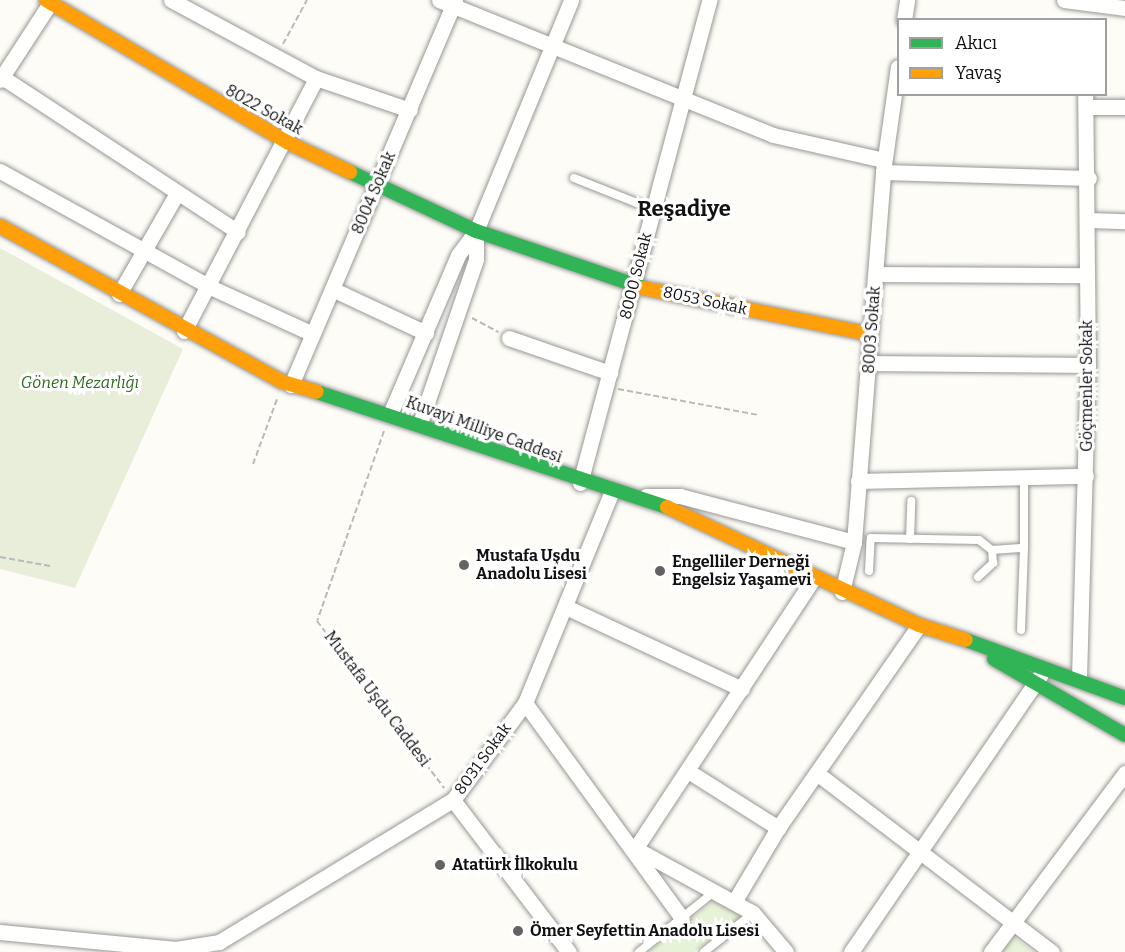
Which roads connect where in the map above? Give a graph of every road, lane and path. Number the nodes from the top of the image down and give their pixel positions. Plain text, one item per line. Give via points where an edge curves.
1 (171, 0) edge
2 (307, 0) edge
3 (571, 0) edge
4 (709, 0) edge
5 (907, 0) edge
6 (48, 1) edge
7 (1073, 1) edge
8 (449, 2) edge
9 (1125, 8) edge
10 (904, 18) edge
11 (1078, 18) edge
12 (552, 50) junction
13 (276, 58) junction
14 (1, 78) edge
15 (316, 78) junction
16 (897, 89) edge
17 (684, 98) junction
18 (1086, 101) edge
19 (1125, 107) edge
20 (410, 110) junction
21 (287, 142) junction
22 (884, 166) junction
23 (0, 171) edge
24 (574, 178) dead end
25 (1089, 178) junction
26 (377, 184) junction
27 (177, 193) junction
28 (652, 209) junction
29 (1089, 220) junction
30 (1125, 221) edge
31 (0, 226) edge
32 (476, 231) junction
33 (238, 232) junction
34 (144, 250) junction
35 (876, 274) junction
36 (1087, 274) junction
37 (208, 286) junction
38 (635, 286) junction
39 (332, 289) junction
40 (119, 294) junction
41 (458, 311) junction
42 (184, 331) junction
43 (426, 333) junction
44 (313, 334) junction
45 (870, 334) junction
46 (509, 338) joint
47 (870, 363) junction
48 (1088, 365) junction
49 (608, 380) junction
50 (287, 384) junction
51 (390, 414) junction
52 (758, 415) dead end
53 (420, 423) junction
54 (253, 464) dead end
55 (1086, 476) junction
56 (1024, 479) junction
57 (858, 481) junction
58 (580, 483) junction
59 (611, 493) junction
60 (642, 496) junction
61 (911, 501) dead end
62 (910, 539) junction
63 (854, 542) junction
64 (1024, 548) junction
65 (992, 550) junction
66 (0, 557) edge
67 (50, 566) dead end
68 (869, 571) dead end
69 (978, 578) dead end
70 (813, 579) junction
71 (842, 592) junction
72 (566, 607) junction
73 (919, 625) junction
74 (1022, 630) dead end
75 (968, 643) junction
76 (1047, 666) junction
77 (1079, 678) junction
78 (1036, 683) junction
79 (742, 689) junction
80 (1125, 698) edge
81 (525, 703) junction
82 (1125, 735) edge
83 (688, 771) junction
84 (1125, 773) edge
85 (818, 774) junction
86 (453, 800) junction
87 (778, 828) junction
88 (635, 849) junction
89 (918, 851) junction
90 (714, 892) junction
91 (734, 902) junction
92 (753, 913) junction
93 (682, 918) junction
94 (1013, 923) junction
95 (0, 932) edge
96 (569, 952) edge
97 (639, 952) edge
98 (704, 952) edge
99 (786, 952) edge
100 (851, 952) edge
101 (991, 952) edge
102 (1052, 952) edge

1 - 13 street via 265,46
2 - 13 path
3 - 12 street
4 - 17 street, 8000 Sokak
5 - 10 street
6 - 14 street
6 - 21 main road, 8022 Sokak
7 - 9 street
7 - 11 street
8 - 12 street
8 - 20 street, 8004 Sokak
12 - 17 street
12 - 32 street
13 - 15 street
14 - 27 street
15 - 20 street
15 - 21 street
16 - 22 street, 8003 Sokak
17 - 22 street via 773,135
17 - 28 street, 8000 Sokak
18 - 19 street
18 - 25 street, Göçmenler Sokak
20 - 26 street, 8004 Sokak
21 - 26 main road, 8022 Sokak
21 - 33 street
22 - 25 street
22 - 35 street, 8003 Sokak
23 - 34 street
24 - 28 lane
25 - 29 street, Göçmenler Sokak
26 - 32 main road, 8022 Sokak
26 - 39 street, 8004 Sokak
27 - 33 street
27 - 34 street
28 - 38 street, 8000 Sokak
29 - 30 street
29 - 36 street, Göçmenler Sokak
31 - 40 main road, Kuvayi Milliye Caddesi
32 - 38 main road, 8053 Sokak
32 - 41 street via 476,259
32 - 43 street via 458,255
33 - 37 street
34 - 37 street
34 - 40 street
35 - 36 street
35 - 45 street, 8003 Sokak
36 - 48 street, Göçmenler Sokak
37 - 42 street
37 - 44 street
38 - 45 main road, 8053 Sokak
38 - 49 street, 8000 Sokak
39 - 43 street
39 - 44 street, 8004 Sokak
40 - 42 main road, Kuvayi Milliye Caddesi
41 - 46 path
41 - 53 street
42 - 50 main road, Kuvayi Milliye Caddesi
43 - 51 street
44 - 50 street, 8004 Sokak
45 - 47 street, 8003 Sokak
46 - 49 street
47 - 48 street
47 - 57 street, 8003 Sokak
48 - 55 street, Göçmenler Sokak
49 - 52 path
49 - 58 street, 8000 Sokak
50 - 51 main road, Kuvayi Milliye Caddesi
50 - 54 path
51 - 53 main road, Kuvayi Milliye Caddesi
51 - 86 path, Mustafa Uşdu Caddesi via 317,621
53 - 58 main road, Kuvayi Milliye Caddesi
55 - 56 street
55 - 77 street, Göçmenler Sokak
56 - 57 street
56 - 64 lane
57 - 63 street, 8003 Sokak
58 - 59 main road, Kuvayi Milliye Caddesi
59 - 60 main road, Kuvayi Milliye Caddesi
59 - 72 street, 8031 Sokak
60 - 63 street via 680,496
60 - 70 main road, Kuvayi Milliye Caddesi
61 - 62 lane
62 - 65 lane via 979,540
62 - 68 lane via 871,538
63 - 71 street, 8003 Sokak
64 - 65 lane
64 - 74 lane
65 - 69 lane via 993,563
66 - 67 path
70 - 71 main road, Kuvayi Milliye Caddesi
70 - 79 street
71 - 73 main road, Kuvayi Milliye Caddesi
72 - 79 street
72 - 81 street, 8031 Sokak
73 - 75 main road, Kuvayi Milliye Caddesi
73 - 85 street
75 - 76 main road, Kuvayi Milliye Caddesi
75 - 78 main road, Kuvayi Milliye Caddesi
76 - 77 main road, Kuvayi Milliye Caddesi
76 - 78 street
77 - 80 main road, Kuvayi Milliye Caddesi
78 - 82 main road, Kuvayi Milliye Caddesi
78 - 89 street
79 - 83 street
81 - 86 street, 8031 Sokak
81 - 88 street
83 - 87 street
83 - 88 street
84 - 94 street
85 - 87 street
85 - 89 street
86 - 95 street, 8031 Sokak via 243,931 219,942 176,949
86 - 96 street
87 - 91 street
88 - 90 street
88 - 93 street
89 - 94 street
89 - 100 street
90 - 91 street
90 - 93 lane
91 - 92 street
92 - 98 lane
92 - 99 street
93 - 97 lane
94 - 101 street
94 - 102 street

